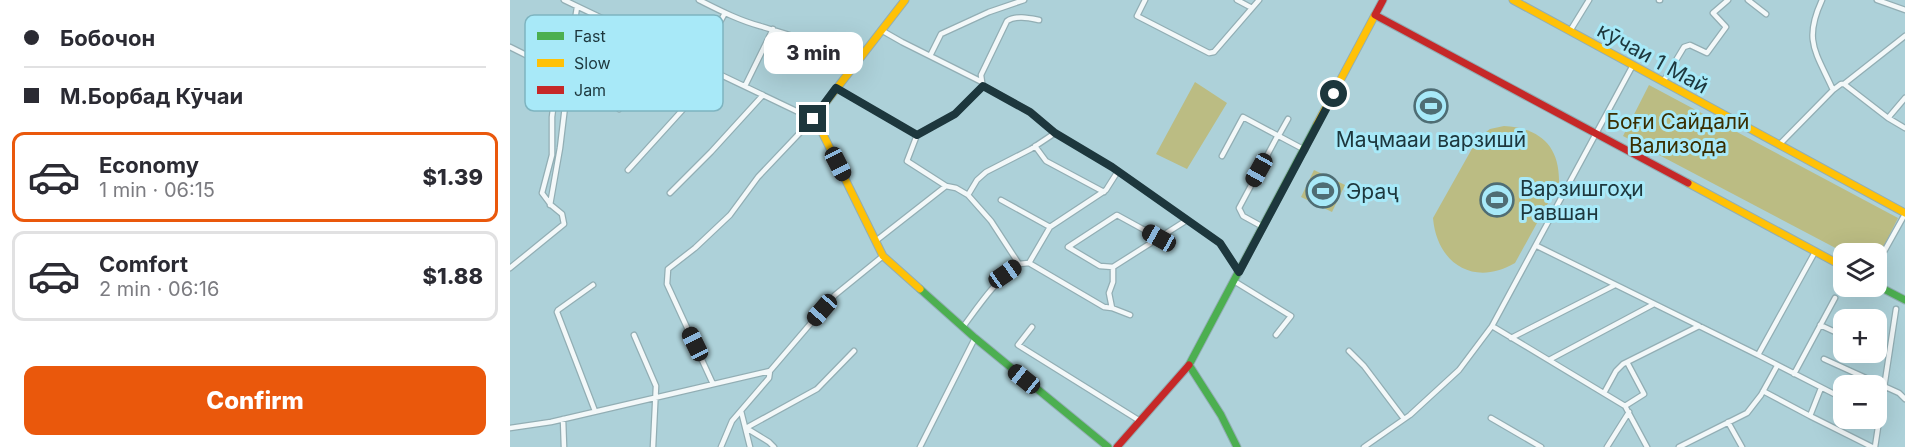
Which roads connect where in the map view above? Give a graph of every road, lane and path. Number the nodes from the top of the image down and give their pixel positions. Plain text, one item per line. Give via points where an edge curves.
1 (564, 0) edge
2 (699, 0) edge
3 (713, 0) edge
4 (905, 0) edge
5 (1024, 0) edge
6 (1145, 0) edge
7 (1237, 0) edge
8 (1259, 0) edge
9 (1383, 0) edge
10 (1513, 0) edge
11 (1590, 0) edge
12 (1728, 0) edge
13 (1748, 0) edge
14 (1822, 0) edge
15 (1877, 0) edge
16 (1884, 1) edge
17 (1005, 5) junction
18 (710, 6) junction
19 (577, 7) junction
20 (1252, 8) junction
21 (1905, 10) edge
22 (725, 13) junction
23 (1766, 14) dead end
24 (576, 15) edge
25 (594, 15) edge
26 (1376, 15) junction
27 (723, 17) edge
28 (1011, 18) junction
29 (1039, 20) dead end
30 (773, 29) junction
31 (881, 30) junction
32 (1570, 31) junction
33 (1905, 36) edge
34 (510, 47) edge
35 (525, 54) edge
36 (930, 56) junction
37 (857, 63) junction
38 (1633, 65) junction
39 (723, 76) edge
40 (1663, 82) junction
41 (982, 84) junction
42 (1844, 84) junction
43 (745, 86) junction
44 (836, 88) junction
45 (1833, 90) junction
46 (763, 95) junction
47 (1905, 98) edge
48 (553, 111) edge
49 (565, 111) edge
50 (682, 111) edge
51 (1888, 118) junction
52 (813, 119) junction
53 (1288, 119) dead end
54 (1905, 128) edge
55 (1055, 133) junction
56 (917, 135) junction
57 (1279, 135) junction
58 (1597, 136) junction
59 (1779, 145) junction
60 (1035, 146) junction
61 (1305, 150) junction
62 (1222, 156) dead end
63 (628, 170) dead end
64 (1119, 171) junction
65 (946, 186) junction
66 (1104, 192) junction
67 (670, 193) dead end
68 (968, 195) junction
69 (1001, 200) dead end
70 (550, 205) junction
71 (1905, 213) edge
72 (1187, 220) junction
73 (1050, 227) junction
74 (1263, 227) junction
75 (1159, 238) junction
76 (876, 240) junction
77 (1537, 246) junction
78 (1887, 246) edge
79 (1815, 252) junction
80 (883, 256) junction
81 (1833, 261) edge
82 (1029, 263) junction
83 (1020, 264) junction
84 (1113, 267) junction
85 (510, 268) edge
86 (1239, 272) junction
87 (1234, 281) junction
88 (593, 285) dead end
89 (1615, 285) junction
90 (1887, 291) edge
91 (1835, 298) dead end
92 (1905, 300) edge
93 (1654, 304) junction
94 (1112, 308) junction
95 (1896, 309) dead end
96 (1130, 315) dead end
97 (1821, 325) junction
98 (1492, 326) junction
99 (1699, 326) junction
100 (963, 327) junction
101 (1032, 327) dead end
102 (1833, 331) edge
103 (634, 335) dead end
104 (1276, 335) dead end
105 (975, 338) junction
106 (1511, 338) junction
107 (854, 351) dead end
108 (1348, 351) dead end
109 (1758, 355) junction
110 (1824, 358) dead end
111 (1549, 360) junction
112 (1627, 362) junction
113 (1189, 365) junction
114 (1777, 366) junction
115 (770, 371) junction
116 (1794, 374) junction
117 (1861, 375) edge
118 (1887, 375) edge
119 (714, 384) junction
120 (1887, 387) edge
121 (1821, 388) junction
122 (1763, 391) junction
123 (1604, 393) junction
124 (1833, 394) edge
125 (655, 397) junction
126 (1905, 399) edge
127 (1625, 406) junction
128 (595, 411) junction
129 (741, 411) junction
130 (1629, 411) junction
131 (1810, 416) junction
132 (1491, 418) dead end
133 (563, 419) junction
134 (1404, 419) junction
135 (1140, 421) junction
136 (1728, 422) junction
137 (510, 428) edge
138 (746, 428) junction
139 (1876, 429) edge
140 (564, 447) edge
141 (652, 447) edge
142 (721, 447) edge
143 (750, 447) edge
144 (774, 447) edge
145 (920, 447) edge
146 (1107, 447) edge
147 (1118, 447) edge
148 (1237, 447) edge
149 (1365, 447) edge
150 (1541, 447) edge
151 (1607, 447) edge
152 (1647, 447) edge
153 (1679, 447) edge
154 (1742, 447) edge
155 (1874, 447) edge

1 - 19 street
2 - 18 street
3 - 18 street
4 - 31 street
5 - 17 street
6 - 20 street via 1137,16 1209,53
7 - 20 street
8 - 20 street
9 - 26 street
10 - 32 street, кӯчаи 1 Май
11 - 32 street
12 - 40 street via 1713,13 1726,27 1717,42 1707,53 1690,45 1684,47
13 - 23 street
14 - 45 street via 1814,18 1812,42
15 - 16 street
16 - 21 street
17 - 28 street
17 - 36 street via 941,34
18 - 22 street
19 - 24 street
19 - 25 street
22 - 27 street
22 - 30 street
26 - 58 street
26 - 61 street
28 - 29 street
28 - 41 street via 981,75
30 - 37 street
30 - 43 street
31 - 36 street
31 - 37 street
32 - 38 street, кӯчаи 1 Май
33 - 42 street
34 - 35 street
36 - 41 street
37 - 44 street
38 - 40 street, кӯчаи 1 Май
38 - 58 street
39 - 43 street
40 - 59 street, кӯчаи 1 Май
41 - 55 street via 1030,112
41 - 56 street via 955,114
42 - 45 street
42 - 51 street
43 - 46 street
44 - 52 street
44 - 56 street
45 - 59 street
46 - 52 street
46 - 67 street
47 - 51 street
48 - 70 street via 552,155 542,193
49 - 70 street
50 - 63 street
51 - 54 street
52 - 76 street
52 - 119 street via 758,177 729,215 668,269 667,284
53 - 57 street
55 - 60 street
55 - 64 street
56 - 65 street via 906,161
57 - 61 street
57 - 62 street via 1243,117
57 - 74 street via 1239,208 1243,216
58 - 77 street
58 - 79 street
59 - 71 street, кӯчаи 1 Май
60 - 66 street via 1046,161
60 - 68 street via 986,172
61 - 74 street
64 - 66 street
64 - 72 street
65 - 68 street
65 - 76 street
66 - 73 street
68 - 83 street
69 - 73 street
70 - 85 street via 562,214 564,224
71 - 78 street
72 - 75 street
72 - 86 street via 1220,243
73 - 82 street
74 - 86 street
75 - 84 street
75 - 84 street via 1117,215 1068,247 1100,266
76 - 80 street
77 - 89 street
77 - 98 street
79 - 81 street
79 - 109 street
80 - 100 street
80 - 115 street via 835,295
82 - 83 street
82 - 94 street
83 - 100 street via 1005,274
84 - 94 street via 1109,293
86 - 87 street
87 - 104 street via 1291,316
87 - 113 street
88 - 128 street via 558,312
89 - 93 street
89 - 106 street
90 - 92 street
91 - 97 street
93 - 99 street
93 - 111 street
94 - 96 street
95 - 118 street
97 - 102 street
97 - 116 street
98 - 106 street
98 - 134 street via 1459,370
99 - 109 street
99 - 112 street
100 - 105 street
101 - 135 street via 1018,345
103 - 125 street via 657,386
105 - 145 street
105 - 146 street
106 - 111 street
107 - 138 street via 817,389
108 - 134 street
109 - 114 street
110 - 117 street
111 - 123 street
112 - 123 street via 1619,367
112 - 127 street via 1644,394
113 - 135 street
113 - 148 street
114 - 116 street
114 - 122 street
115 - 119 street
115 - 129 street via 769,378
116 - 121 street
119 - 125 street
120 - 126 street
121 - 124 street
121 - 131 street
122 - 131 street
122 - 136 street via 1747,413
123 - 127 street
125 - 128 street
125 - 141 street
127 - 130 street
128 - 133 street
129 - 138 street
129 - 142 street via 732,421
130 - 151 street
130 - 152 street
131 - 155 street
132 - 150 street
133 - 137 street
133 - 140 street
134 - 149 street
135 - 147 street
136 - 153 street
136 - 154 street
138 - 143 street
138 - 144 street
139 - 155 street

